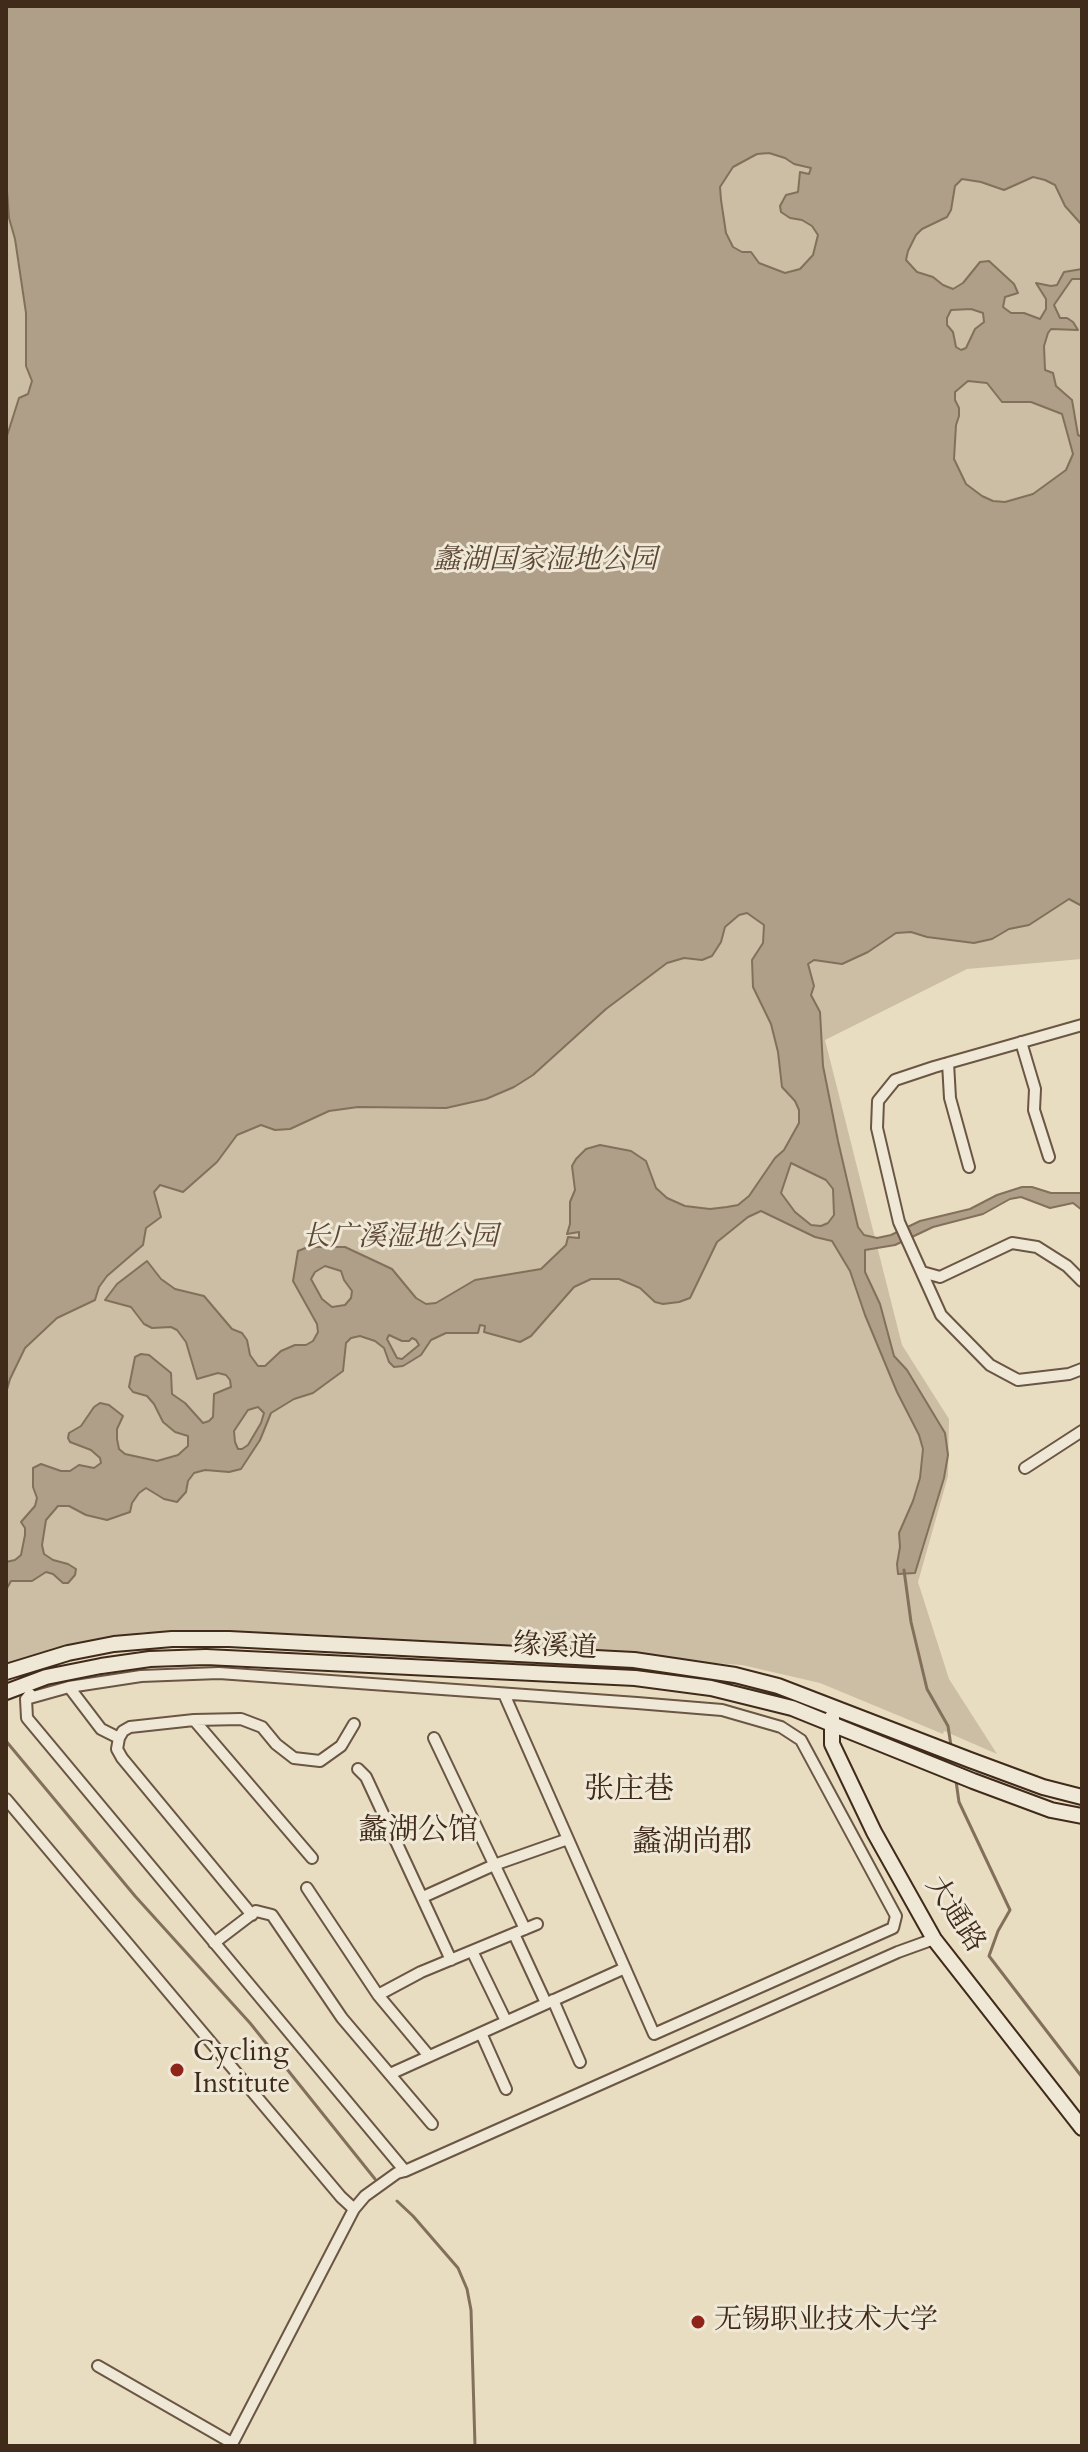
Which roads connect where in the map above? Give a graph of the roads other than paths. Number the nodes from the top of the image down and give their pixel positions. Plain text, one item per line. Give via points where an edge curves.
1 (1082, 1025) edge
2 (1021, 1042) junction
3 (948, 1063) junction
4 (1049, 1157) dead end
5 (969, 1167) dead end
6 (922, 1272) junction
7 (940, 1277) junction
8 (1082, 1281) edge
9 (932, 1294) junction
10 (1082, 1369) edge
11 (1082, 1431) edge
12 (1025, 1468) dead end
13 (6, 1672) edge
14 (46, 1677) junction
15 (69, 1687) junction
16 (6, 1692) edge
17 (504, 1694) junction
18 (26, 1699) junction
19 (835, 1706) junction
20 (194, 1720) junction
21 (354, 1724) dead end
22 (831, 1724) junction
23 (119, 1738) junction
24 (434, 1738) dead end
25 (358, 1769) dead end
26 (1082, 1797) edge
27 (6, 1799) edge
28 (1082, 1816) edge
29 (568, 1839) junction
30 (312, 1858) dead end
31 (494, 1865) junction
32 (307, 1888) dead end
33 (423, 1897) junction
34 (252, 1915) junction
35 (537, 1924) dead end
36 (525, 1929) junction
37 (514, 1934) junction
38 (934, 1939) junction
39 (214, 1943) junction
40 (472, 1951) junction
41 (451, 1960) junction
42 (625, 1968) junction
43 (378, 1995) junction
44 (550, 2002) junction
45 (506, 2021) junction
46 (481, 2033) junction
47 (429, 2056) junction
48 (580, 2062) dead end
49 (390, 2074) junction
50 (506, 2089) dead end
51 (432, 2124) dead end
52 (1082, 2128) edge
53 (405, 2171) junction
54 (354, 2209) junction
55 (98, 2366) dead end
56 (231, 2445) edge

1 - 2 street
2 - 3 street
2 - 4 street
3 - 5 street via 950,1098
3 - 6 street via 895,1080 878,1101 877,1128 902,1229
6 - 7 street
6 - 9 street
7 - 8 street via 1012,1243 1037,1247
7 - 9 street
9 - 10 street via 941,1315 990,1365 1018,1380
11 - 12 street
13 - 19 main road, 缘溪道 via 114,1644 229,1639 634,1660 735,1675
14 - 16 main road, 缘溪道
14 - 18 street
14 - 22 main road, 缘溪道 via 150,1659 206,1657 635,1678 754,1697
15 - 17 street via 141,1676 219,1673
15 - 18 street
15 - 23 street via 101,1729
17 - 29 street
17 - 42 street via 722,1710 781,1727 801,1740 896,1916 893,1928 654,2034
18 - 39 street via 27,1718
19 - 22 main road, 大通路
19 - 26 main road, 缘溪道 via 1043,1787
20 - 21 street via 241,1719 262,1727 294,1758 320,1761 341,1746
20 - 23 street via 130,1727
20 - 30 street
22 - 28 main road, 缘溪道 via 1051,1810
22 - 38 main road, 大通路 via 832,1744 874,1832
23 - 34 street via 122,1758
24 - 31 street
25 - 33 street
27 - 54 street
29 - 31 street
29 - 42 street
31 - 33 street
31 - 36 street
32 - 43 street
33 - 41 street
34 - 39 street
34 - 49 street via 272,1915 342,2018
35 - 36 street
36 - 37 street
37 - 40 street
37 - 44 street
38 - 52 main road, 大通路
38 - 53 street
39 - 53 street
40 - 41 street
40 - 45 street
41 - 43 street
42 - 44 street
43 - 47 street
44 - 45 street
44 - 48 street
45 - 46 street
46 - 47 street
46 - 50 street
47 - 49 street
49 - 51 street
53 - 54 street
54 - 56 street
55 - 56 street

